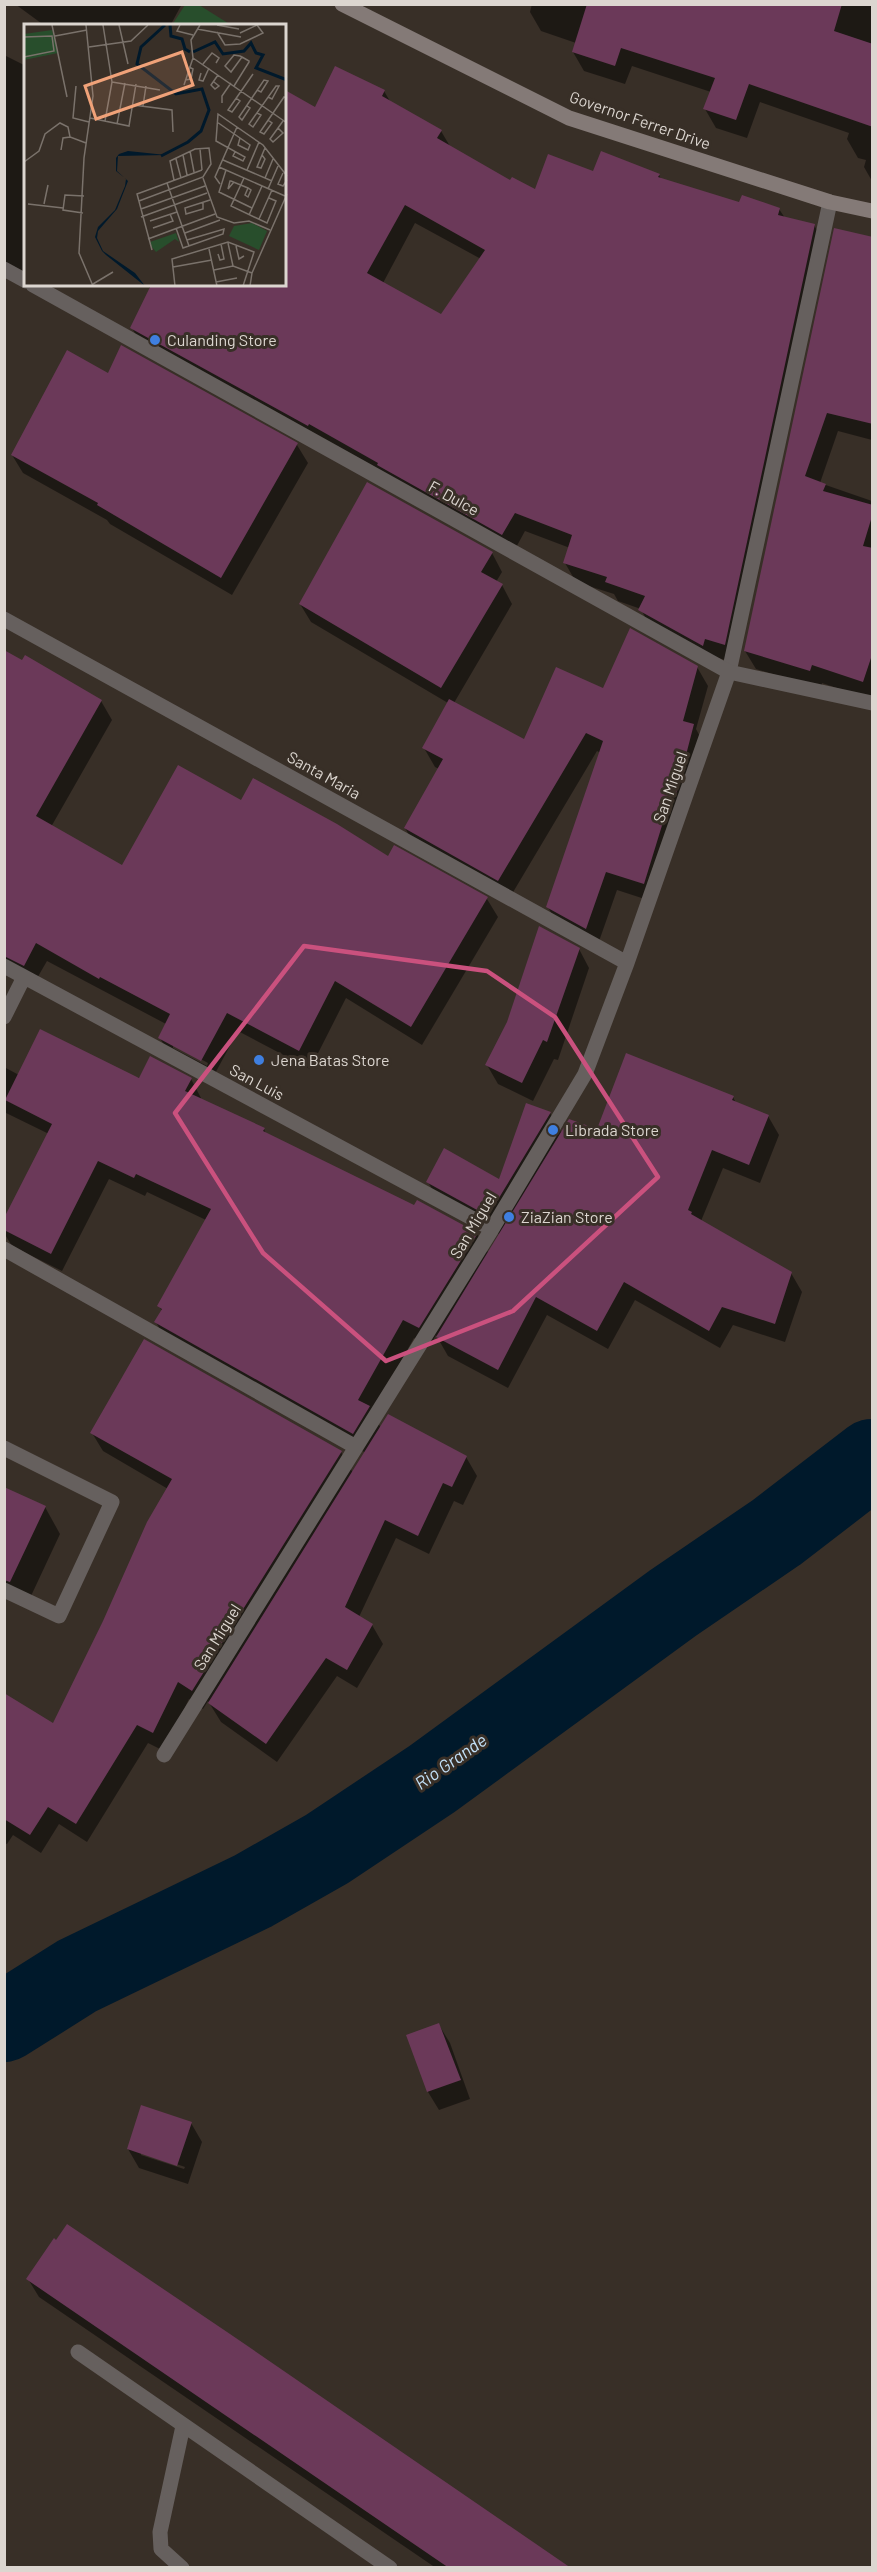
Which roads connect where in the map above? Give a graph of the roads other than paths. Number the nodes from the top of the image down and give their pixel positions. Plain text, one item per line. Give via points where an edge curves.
1 (342, 4) edge
2 (830, 202) junction
3 (873, 211) edge
4 (4, 269) edge
5 (24, 280) edge
6 (35, 286) edge
7 (4, 618) edge
8 (729, 672) junction
9 (873, 703) edge
10 (627, 963) junction
11 (4, 966) edge
12 (24, 977) junction
13 (4, 1017) edge
14 (492, 1229) junction
15 (4, 1249) edge
16 (356, 1447) junction
17 (4, 1448) edge
18 (4, 1590) edge
19 (164, 1755) dead end
20 (78, 2352) dead end
21 (183, 2426) junction
22 (182, 2568) edge
23 (390, 2568) edge

1 - 2 main road, Governor Ferrer Drive via 569,118
2 - 3 main road, Governor Ferrer Drive
2 - 8 street, San Miguel
4 - 5 street
6 - 8 street, F. Dulce
7 - 10 street, Santa Maria
8 - 9 street, F. Dulce
8 - 10 street, San Miguel
10 - 14 street, San Miguel via 585,1074
11 - 12 street, San Luis
12 - 13 street
12 - 14 street, San Luis
14 - 16 street, San Miguel
15 - 16 street
16 - 19 street, San Miguel
17 - 18 street via 112,1502 59,1616
20 - 21 street
21 - 22 street via 160,2532 161,2549
21 - 23 street

